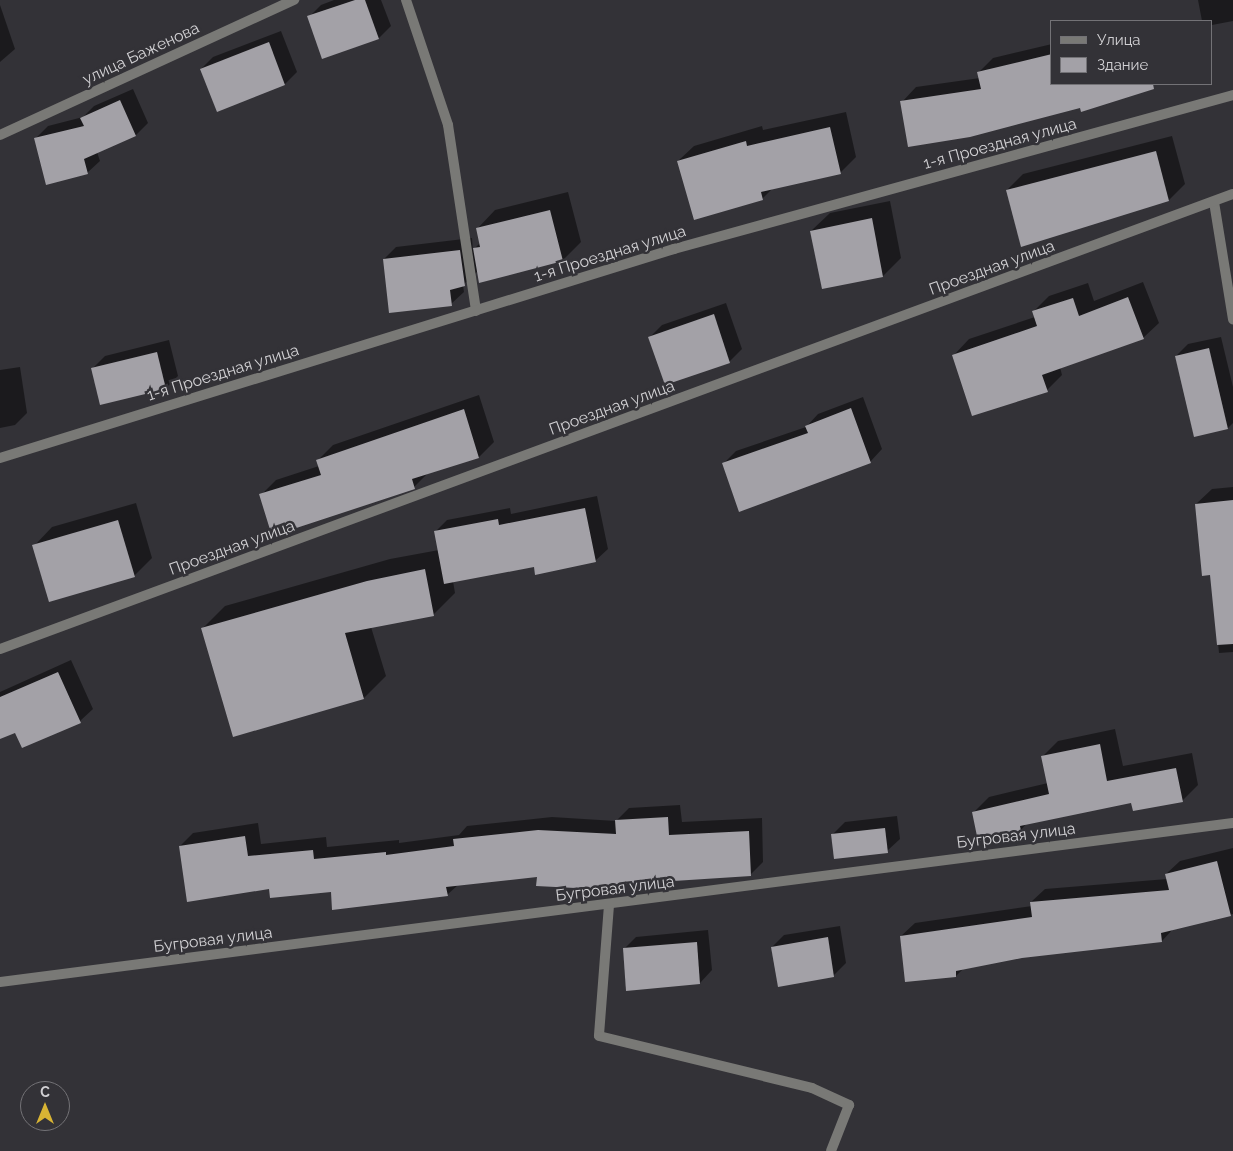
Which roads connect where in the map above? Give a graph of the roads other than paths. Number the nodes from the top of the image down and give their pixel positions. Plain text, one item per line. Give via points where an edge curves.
1 (294, 0) edge
2 (406, 0) edge
3 (1233, 95) edge
4 (0, 135) edge
5 (1233, 194) edge
6 (1214, 202) junction
7 (476, 311) junction
8 (1233, 319) edge
9 (0, 458) edge
10 (0, 649) edge
11 (1233, 823) edge
12 (609, 904) junction
13 (0, 982) edge
14 (831, 1151) edge

1 - 4 street, улица Баженова
2 - 7 street via 448,125
3 - 7 street, 1-я Проездная улица via 674,249
5 - 6 street, Проездная улица
6 - 8 street
6 - 10 street, Проездная улица
7 - 9 street, 1-я Проездная улица
11 - 12 street, Бугровая улица
12 - 13 street, Бугровая улица
12 - 14 street via 599,1036 812,1088 849,1105

